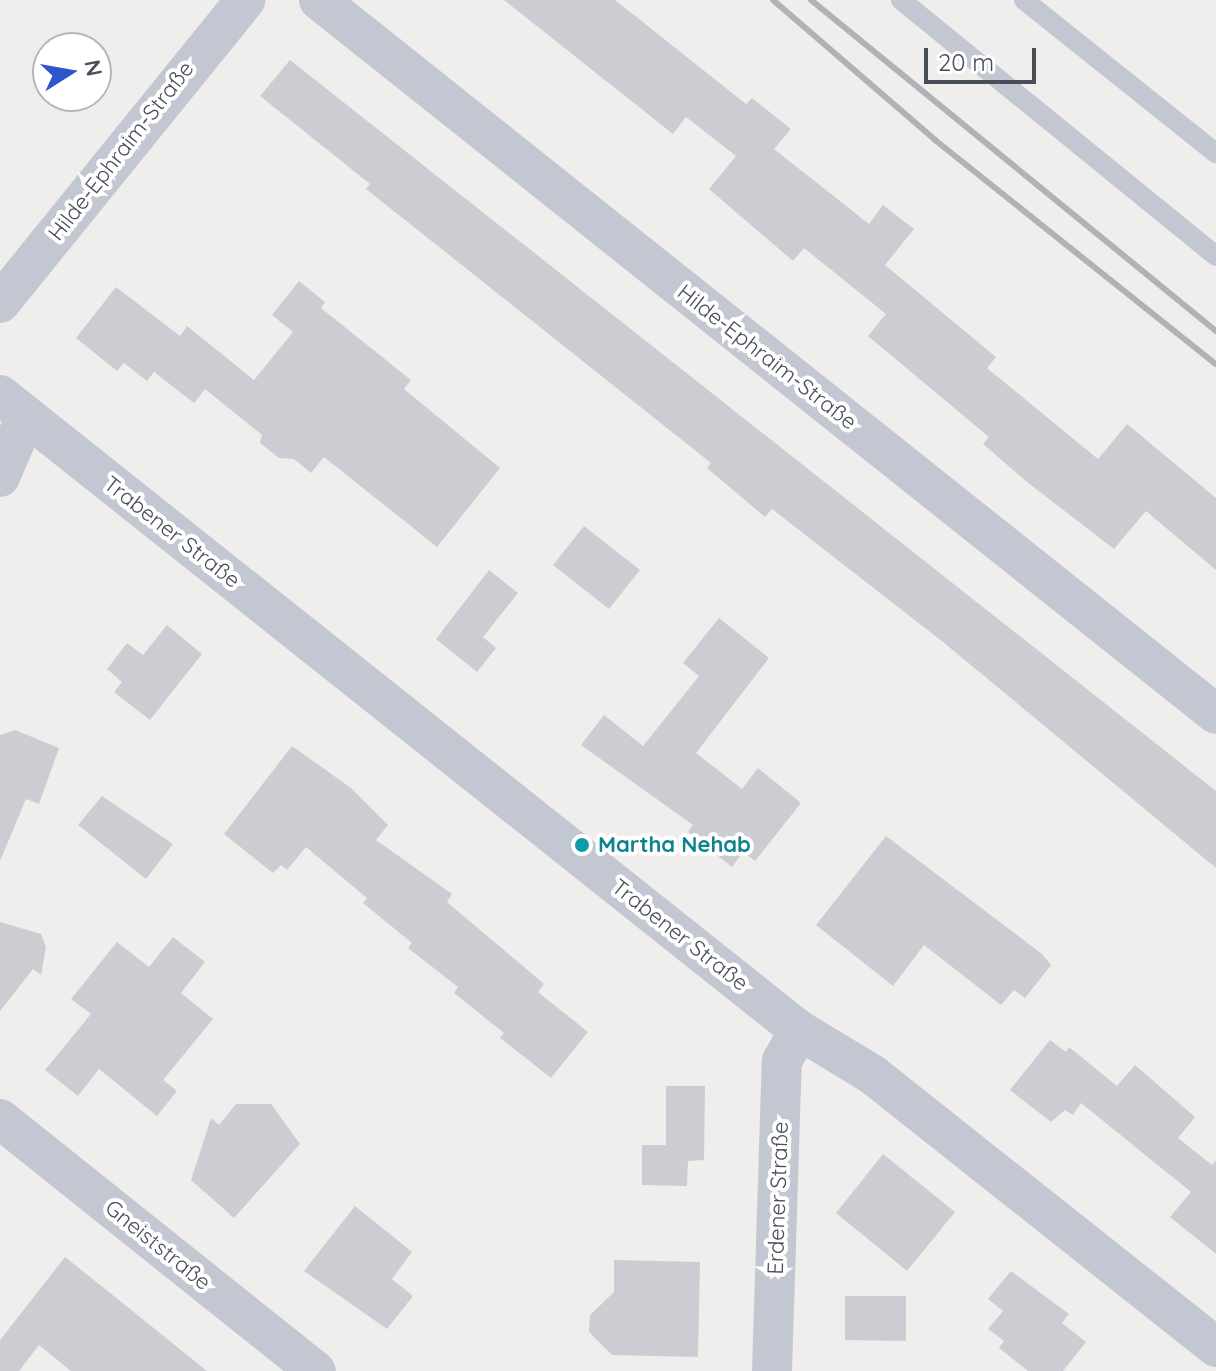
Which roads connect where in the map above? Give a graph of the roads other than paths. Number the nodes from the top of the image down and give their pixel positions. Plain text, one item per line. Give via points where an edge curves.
1 (245, 0) edge
2 (319, 0) edge
3 (901, 0) edge
4 (1024, 0) edge
5 (1216, 153) edge
6 (1216, 256) edge
7 (0, 303) edge
8 (13, 406) edge
9 (0, 477) edge
10 (1216, 714) edge
11 (799, 1030) junction
12 (0, 1119) edge
13 (1216, 1347) edge
14 (316, 1371) edge
15 (772, 1371) edge

1 - 7 street, Hilde-Ephraim-Straße
2 - 10 street, Hilde-Ephraim-Straße
3 - 6 lane
4 - 5 lane
8 - 9 street
8 - 11 street, Trabener Straße
11 - 13 street, Trabener Straße via 873,1075
11 - 15 street, Erdener Straße via 782,1061
12 - 14 street, Gneiststraße

